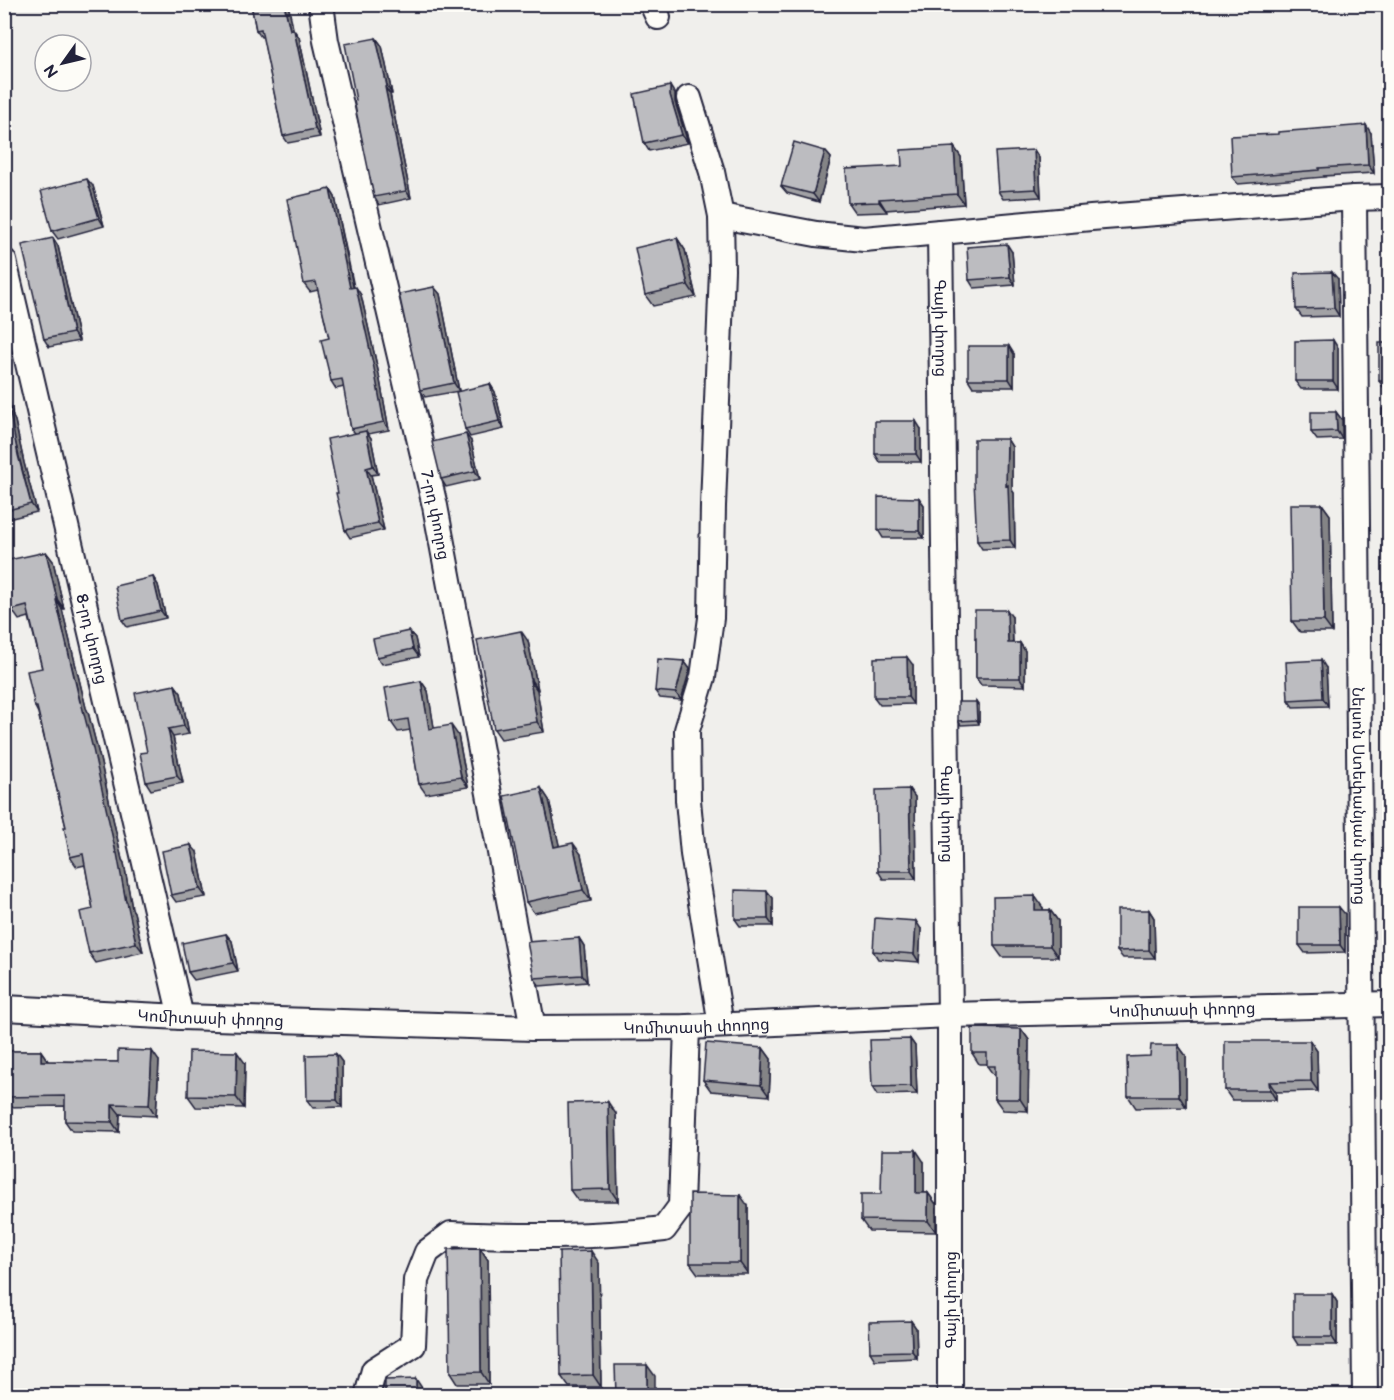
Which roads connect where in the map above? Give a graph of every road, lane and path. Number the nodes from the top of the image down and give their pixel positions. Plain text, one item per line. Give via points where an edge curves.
1 (321, 4) edge
2 (689, 98) dead end
3 (1389, 197) edge
4 (1354, 198) junction
5 (721, 216) junction
6 (940, 232) junction
7 (4, 261) edge
8 (1389, 1004) edge
9 (1361, 1005) junction
10 (4, 1008) edge
11 (950, 1015) junction
12 (181, 1017) junction
13 (721, 1025) junction
14 (687, 1027) junction
15 (533, 1028) junction
16 (367, 1395) edge
17 (950, 1395) edge
18 (1365, 1395) edge

1 - 15 street, 7-րդ փողոց via 326,41 435,506
2 - 5 street
3 - 4 street
4 - 6 street
4 - 9 street, Նելսոն Ստեփանյան փողոց
5 - 6 street via 864,239
5 - 13 street via 723,270 711,618 703,677 687,730 687,800
6 - 11 street, Գայի փողոց
7 - 12 street, 8-րդ փողոց
8 - 9 street, Կոմիտասի փողոց
9 - 11 street, Կոմիտասի փողոց
9 - 18 street, Նելսոն Ստեփանյան փողոց
10 - 12 street, Կոմիտասի փողոց
11 - 13 street, Կոմիտասի փողոց
11 - 17 street, Գայի փողոց
12 - 15 street, Կոմիտասի փողոց
13 - 14 street, Կոմիտասի փողոց
14 - 15 street, Կոմիտասի փողոց
14 - 16 street via 681,1206 664,1229 527,1237 451,1234 427,1252 416,1280 413,1345 374,1370

